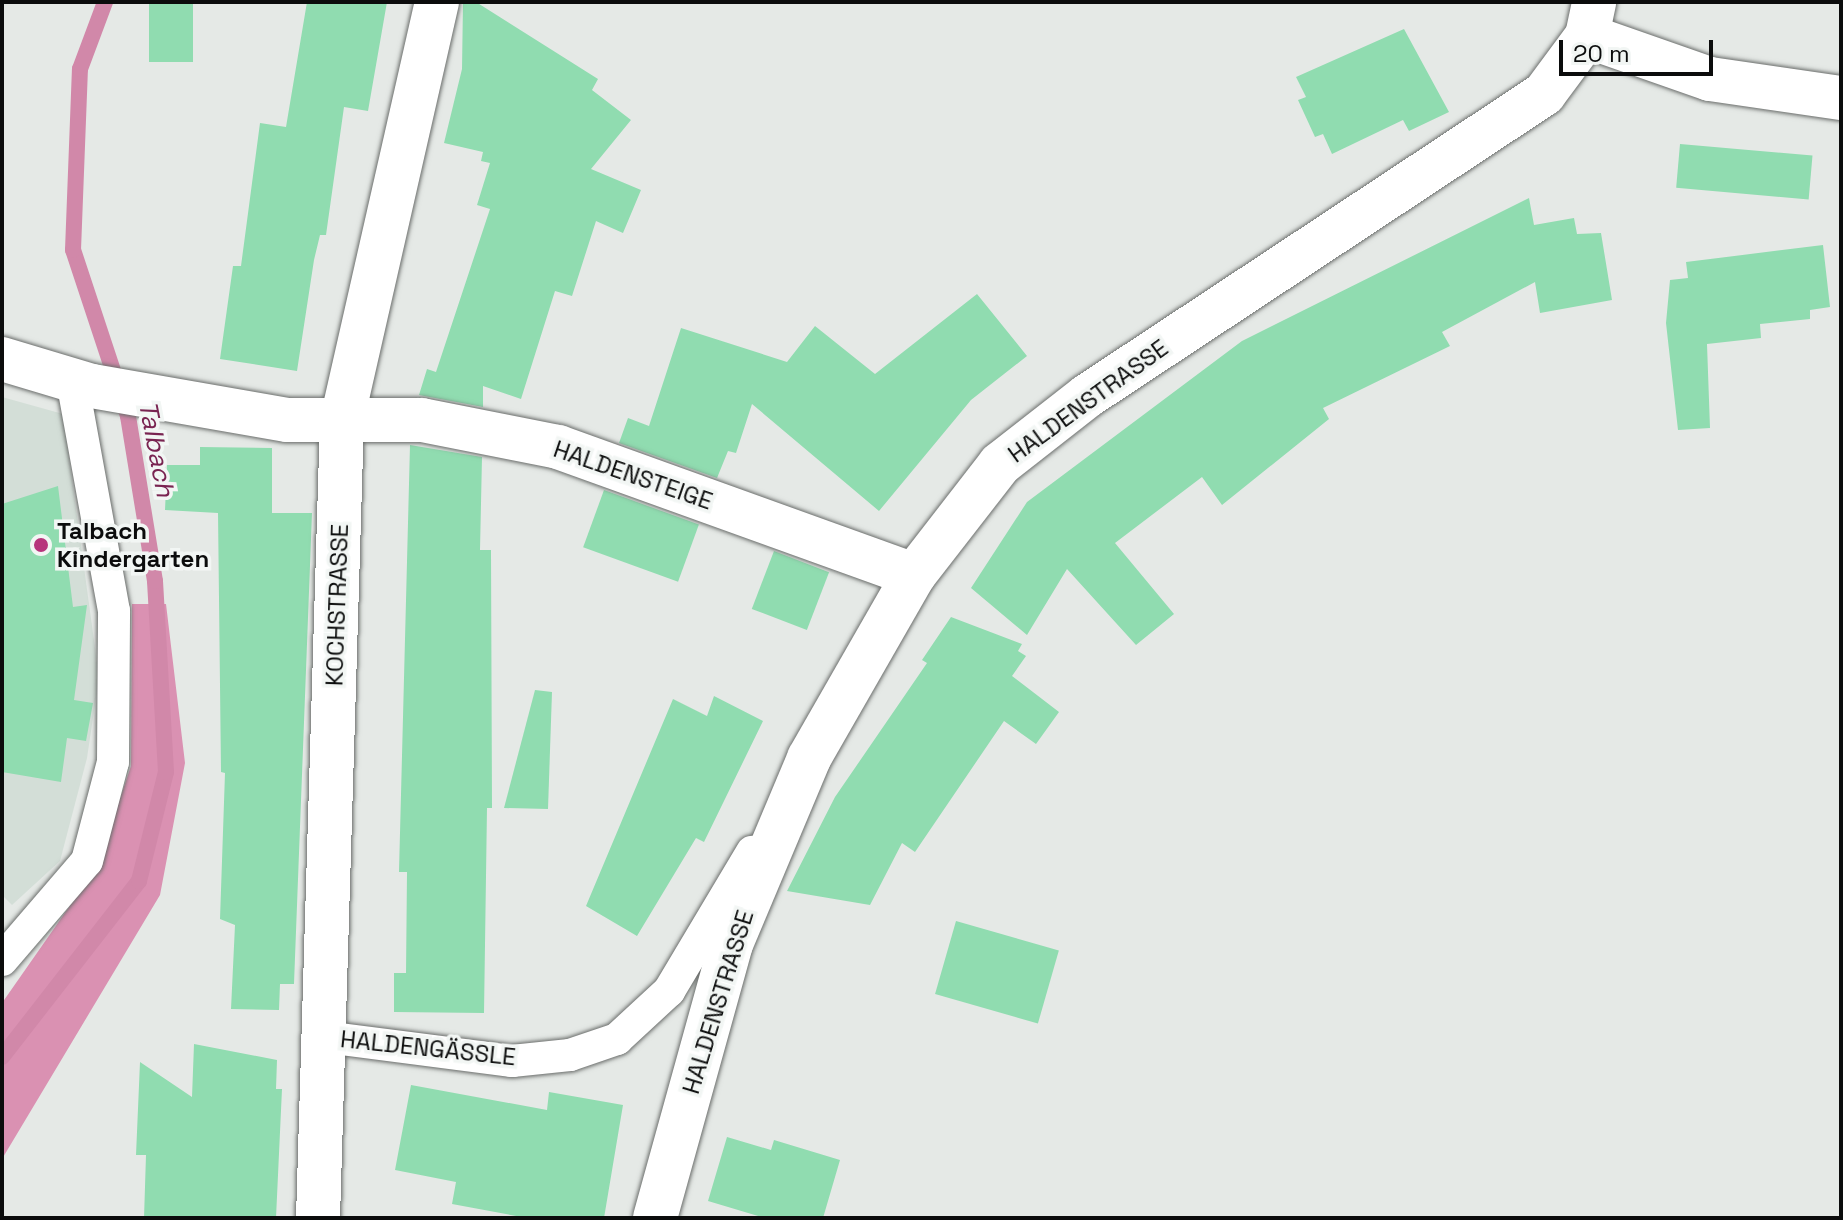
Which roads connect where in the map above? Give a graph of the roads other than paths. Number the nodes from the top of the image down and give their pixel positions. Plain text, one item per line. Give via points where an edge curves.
1 (437, 2) edge
2 (1590, 19) edge
3 (1841, 98) edge
4 (2, 359) edge
5 (82, 383) junction
6 (342, 420) junction
7 (914, 575) junction
8 (809, 758) junction
9 (2, 960) edge
10 (325, 1037) junction
11 (318, 1218) edge
12 (655, 1218) edge

1 - 6 street, KOCHSTRASSE
2 - 3 street via 1710,79
2 - 7 street, HALDENSTRASSE via 1544,94 1087,396 1000,464
4 - 5 street, HALDENSTEIGE
5 - 6 street, HALDENSTEIGE via 287,420
5 - 9 lane via 114,611 113,762 87,861
6 - 7 street, HALDENSTEIGE via 422,420 558,447
6 - 10 street, KOCHSTRASSE
7 - 8 street, HALDENSTRASSE
8 - 10 lane, HALDENGÄSSLE via 669,991 617,1039 570,1055 512,1061
8 - 12 street, HALDENSTRASSE via 731,944
10 - 11 street, KOCHSTRASSE

